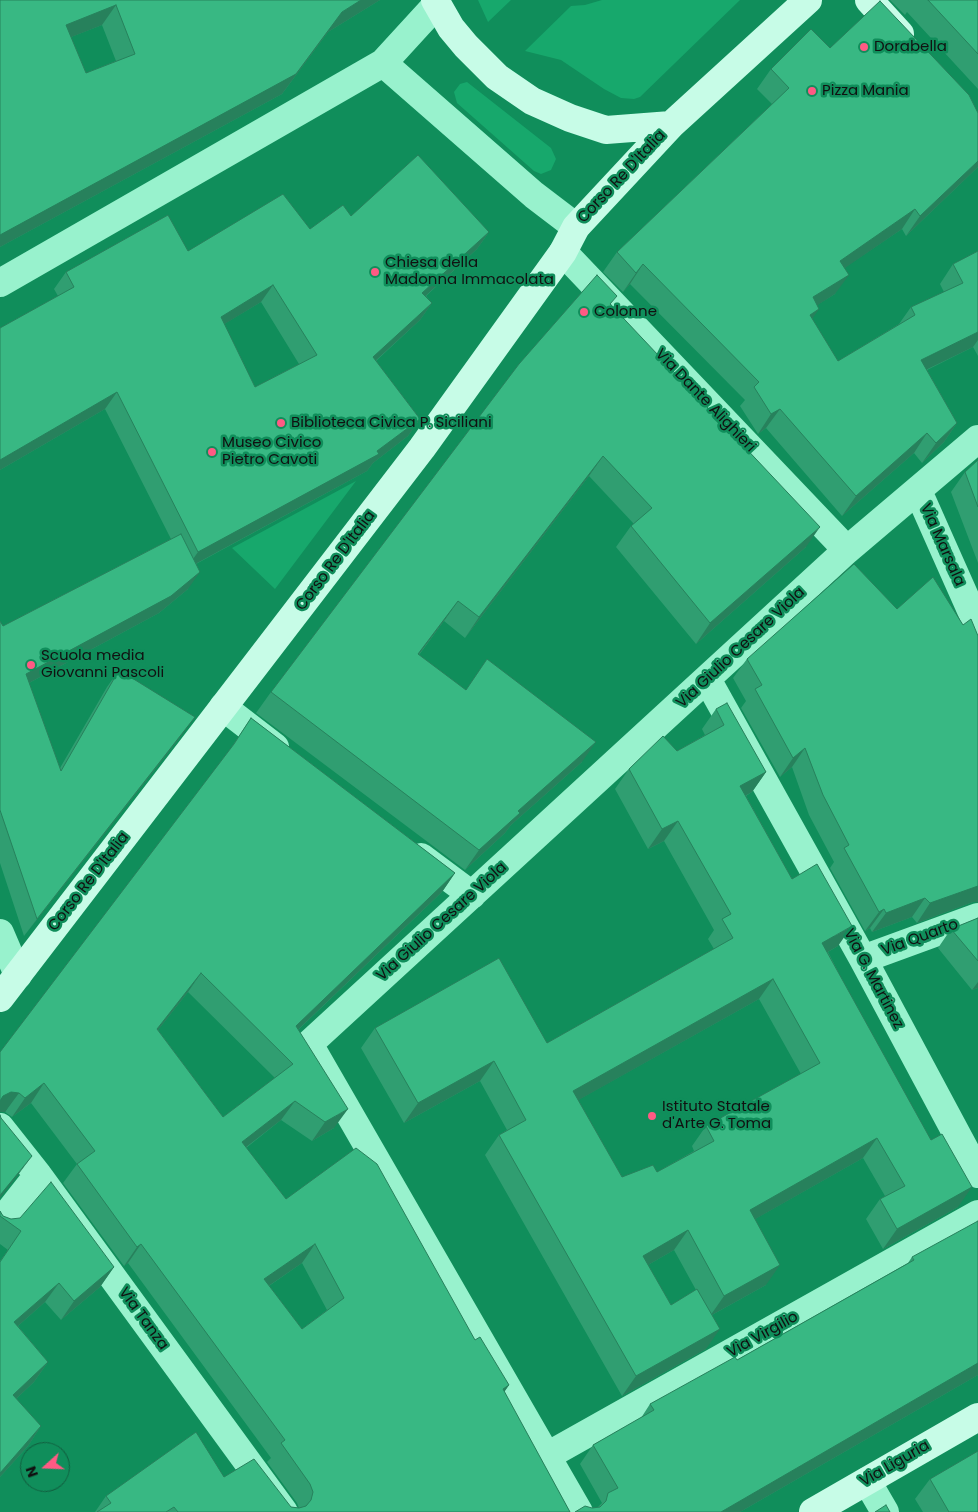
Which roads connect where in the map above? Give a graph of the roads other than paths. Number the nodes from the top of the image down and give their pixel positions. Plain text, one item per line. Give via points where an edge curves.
1 (808, 0) edge
2 (869, 0) edge
3 (436, 2) edge
4 (917, 51) edge
5 (382, 63) junction
6 (671, 125) junction
7 (576, 227) junction
8 (562, 252) junction
9 (0, 283) edge
10 (978, 438) edge
11 (918, 491) junction
12 (847, 550) junction
13 (978, 626) edge
14 (707, 679) junction
15 (223, 707) junction
16 (293, 760) edge
17 (402, 842) edge
18 (472, 895) junction
19 (978, 917) edge
20 (0, 933) edge
21 (863, 959) junction
22 (18, 975) junction
23 (0, 998) edge
24 (0, 1127) edge
25 (978, 1174) edge
26 (38, 1175) junction
27 (978, 1214) edge
28 (0, 1223) edge
29 (978, 1417) edge
30 (547, 1456) junction
31 (867, 1481) junction
32 (284, 1512) edge
33 (579, 1512) edge
34 (813, 1512) edge
35 (885, 1512) edge

1 - 6 main road, Corso Re D'Italia
2 - 4 main road
3 - 5 street
3 - 6 main road via 450,28 466,46 497,77 532,101 606,130
5 - 7 street via 534,195
5 - 9 street
6 - 7 main road, Corso Re D'Italia
7 - 8 main road, Corso Re D'Italia
8 - 12 street, Via Dante Alighieri
8 - 15 main road, Corso Re D'Italia via 422,448
10 - 11 street, Via Giulio Cesare Viola
11 - 12 street, Via Giulio Cesare Viola
11 - 13 street, Via Marsala
12 - 14 street, Via Giulio Cesare Viola
14 - 18 street, Via Giulio Cesare Viola
14 - 21 street, Via G. Martinez
15 - 16 street
15 - 22 main road, Corso Re D'Italia
17 - 18 street
18 - 30 street, Via Giulio Cesare Viola via 309,1044
19 - 21 street, Via Quarto
20 - 22 street
21 - 25 street, Via G. Martinez
22 - 23 main road, Corso Re D'Italia
24 - 26 street, Via Tanza
26 - 28 street
26 - 32 street, Via Tanza
27 - 30 street, Via Virgilio
29 - 31 main road, Via Liguria
30 - 33 street, Via Giulio Cesare Viola
31 - 34 main road, Via Liguria
31 - 35 street

